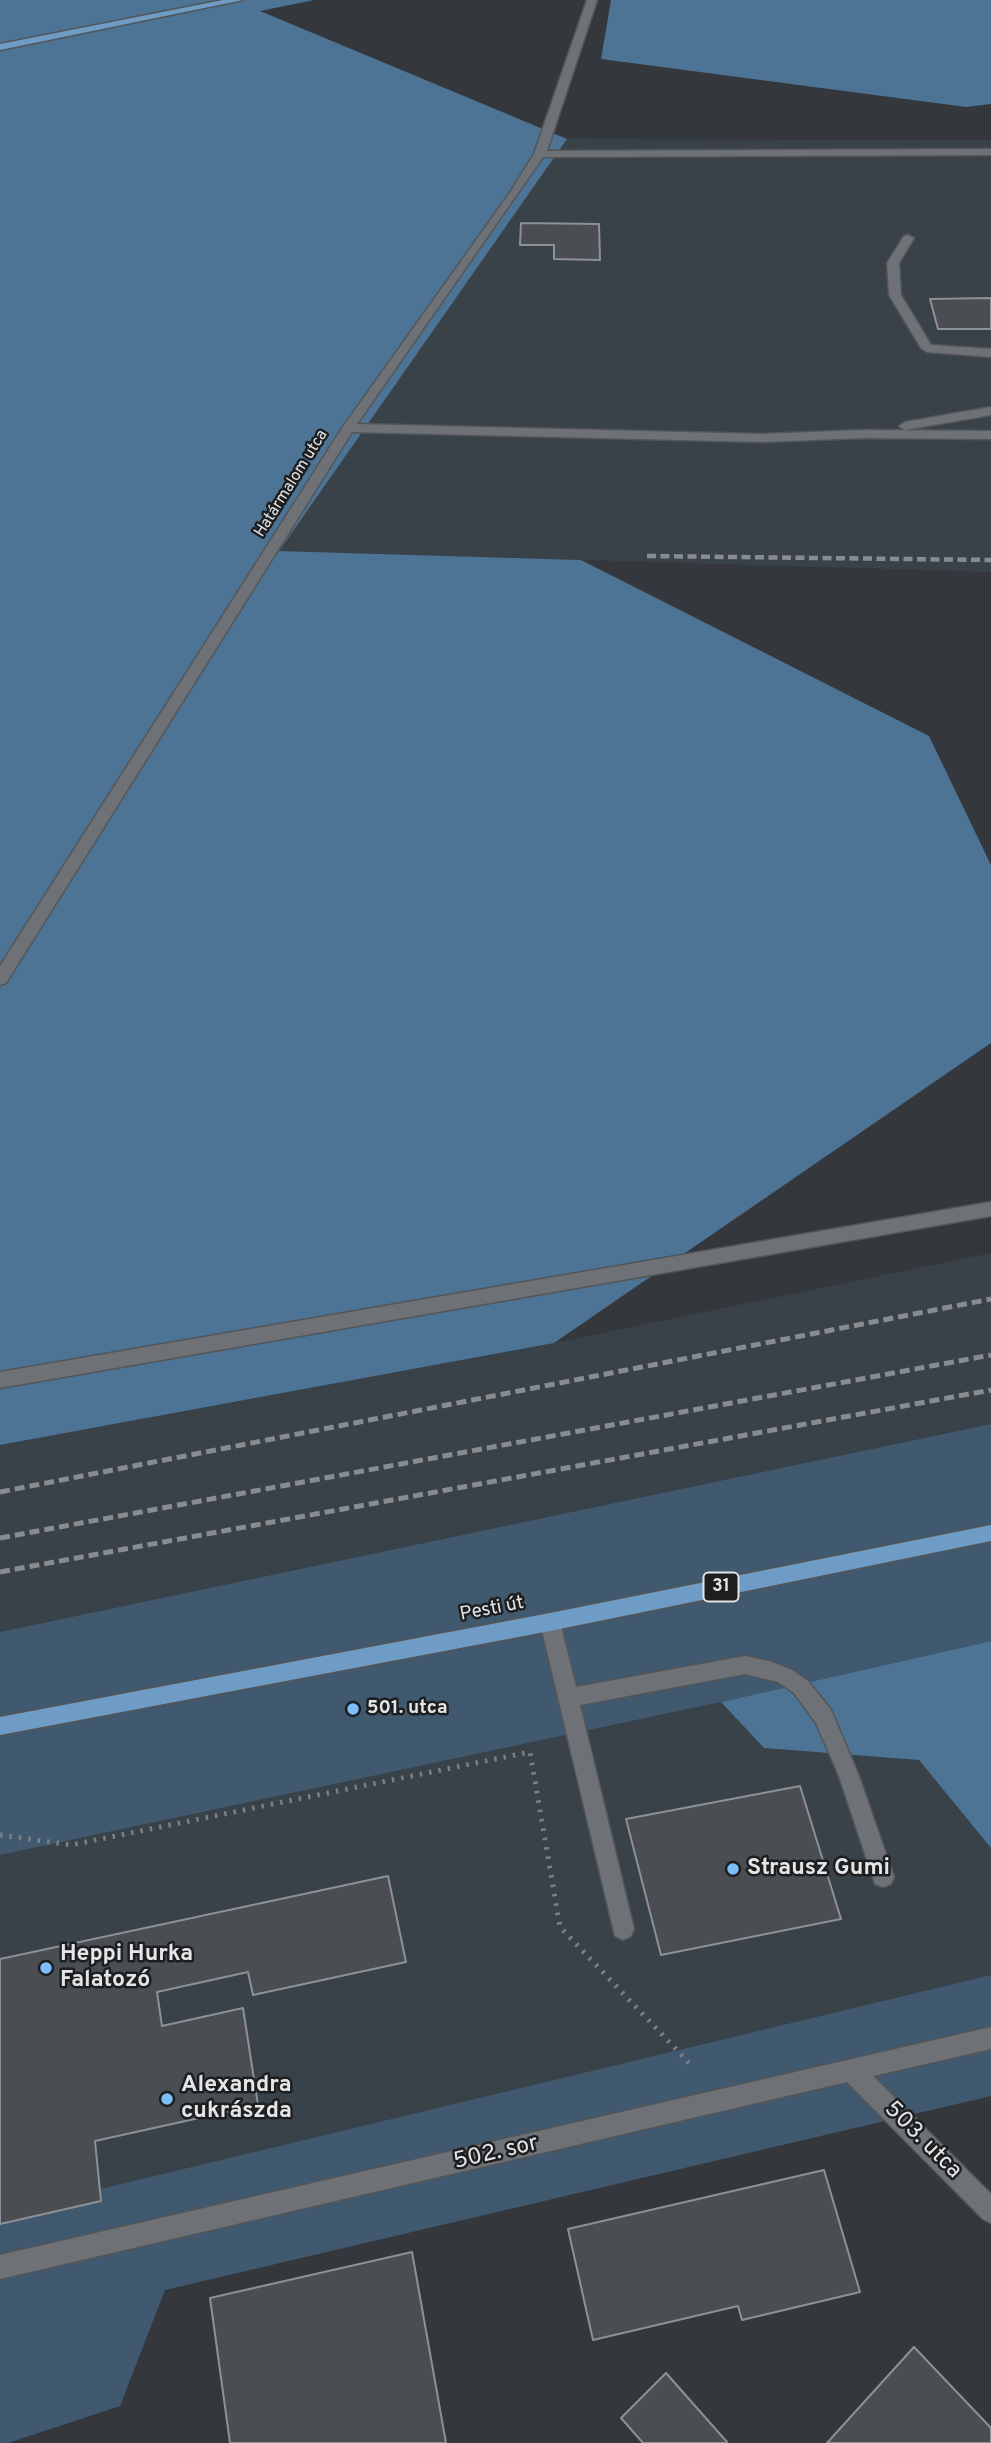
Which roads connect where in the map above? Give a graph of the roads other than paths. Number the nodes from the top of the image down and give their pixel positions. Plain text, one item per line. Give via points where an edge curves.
1 (238, 0) edge
2 (592, 0) edge
3 (0, 47) edge
4 (991, 152) edge
5 (540, 154) junction
6 (908, 238) dead end
7 (991, 353) edge
8 (991, 411) edge
9 (348, 428) junction
10 (864, 434) junction
11 (991, 435) edge
12 (0, 979) edge
13 (991, 1209) edge
14 (0, 1380) edge
15 (991, 1533) edge
16 (550, 1622) junction
17 (568, 1698) junction
18 (0, 1726) edge
19 (883, 1877) dead end
20 (623, 1929) dead end
21 (991, 2038) edge
22 (853, 2071) junction
23 (991, 2211) edge
24 (0, 2267) edge

1 - 3 main road
2 - 5 street, Határmalom utca
4 - 5 street
5 - 9 street, Határmalom utca
6 - 7 street via 893,263 895,295 927,348
8 - 10 street
9 - 10 street via 762,438
9 - 12 street, Határmalom utca
10 - 11 street
13 - 14 street
15 - 16 main road, Pesti út / 31
16 - 17 street
16 - 18 main road, Pesti út / 31
17 - 19 street via 745,1665 785,1676 801,1687 824,1717
17 - 20 street
21 - 22 street, 502. sor
22 - 23 street, 503. utca
22 - 24 street, 502. sor

